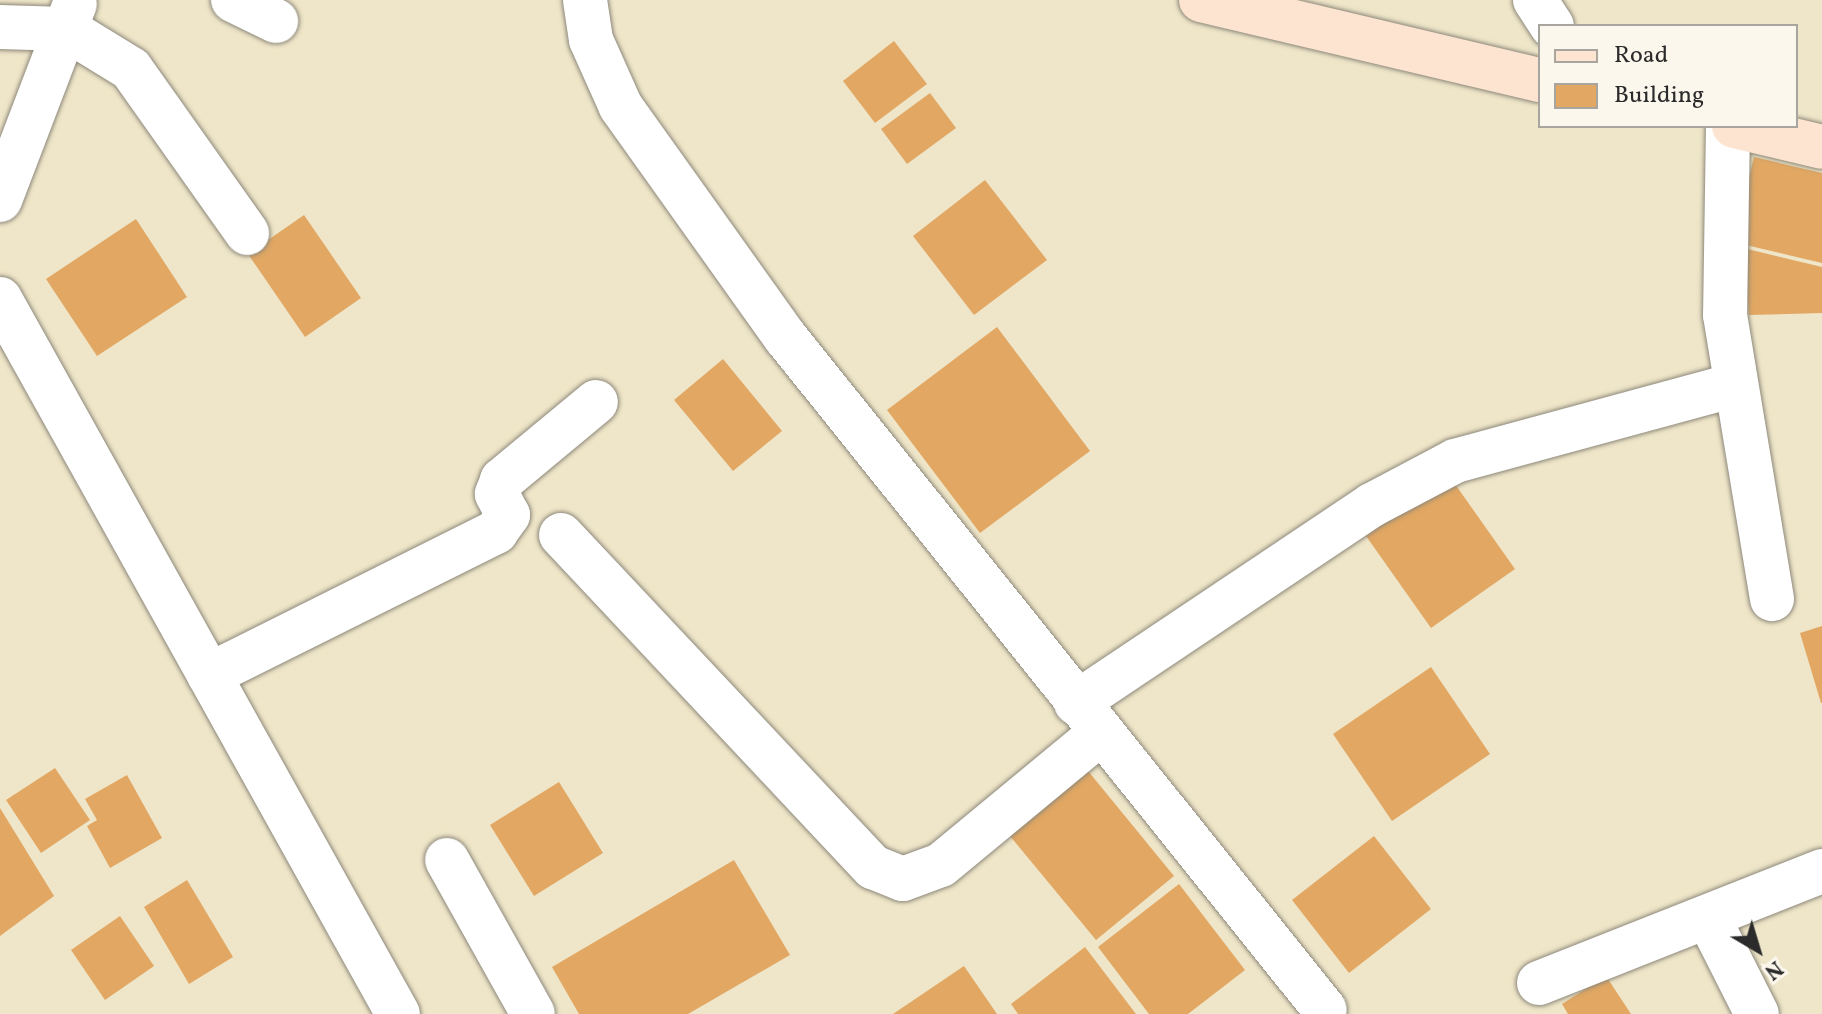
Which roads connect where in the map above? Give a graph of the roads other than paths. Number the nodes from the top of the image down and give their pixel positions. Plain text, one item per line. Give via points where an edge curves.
1 (233, 0) edge
2 (585, 0) edge
3 (1201, 0) edge
4 (1535, 0) edge
5 (71, 14) edge
6 (276, 21) dead end
7 (1551, 24) edge
8 (0, 27) edge
9 (1538, 80) edge
10 (1731, 128) edge
11 (1740, 128) edge
12 (1822, 147) edge
13 (0, 200) edge
14 (247, 233) dead end
15 (0, 299) edge
16 (1735, 385) junction
17 (596, 402) dead end
18 (561, 535) dead end
19 (1772, 599) dead end
20 (209, 675) junction
21 (1087, 719) junction
22 (447, 860) dead end
23 (1822, 871) edge
24 (1709, 919) junction
25 (1539, 983) dead end
26 (1325, 1010) dead end
27 (398, 1014) edge
28 (533, 1014) edge
29 (1757, 1014) edge

1 - 6 street
2 - 21 street via 591,40 621,107 786,338
3 - 9 main road
4 - 7 street
5 - 8 street
5 - 13 street
5 - 14 street via 131,69
10 - 16 street via 1725,315
11 - 12 main road
15 - 20 street
16 - 19 street
16 - 21 street via 1455,461 1372,505
17 - 20 street via 502,480 497,494 508,515 496,532
18 - 21 street via 873,867 903,879 941,865
20 - 27 street
21 - 26 street
22 - 28 street
23 - 24 street
24 - 25 street
24 - 29 street

